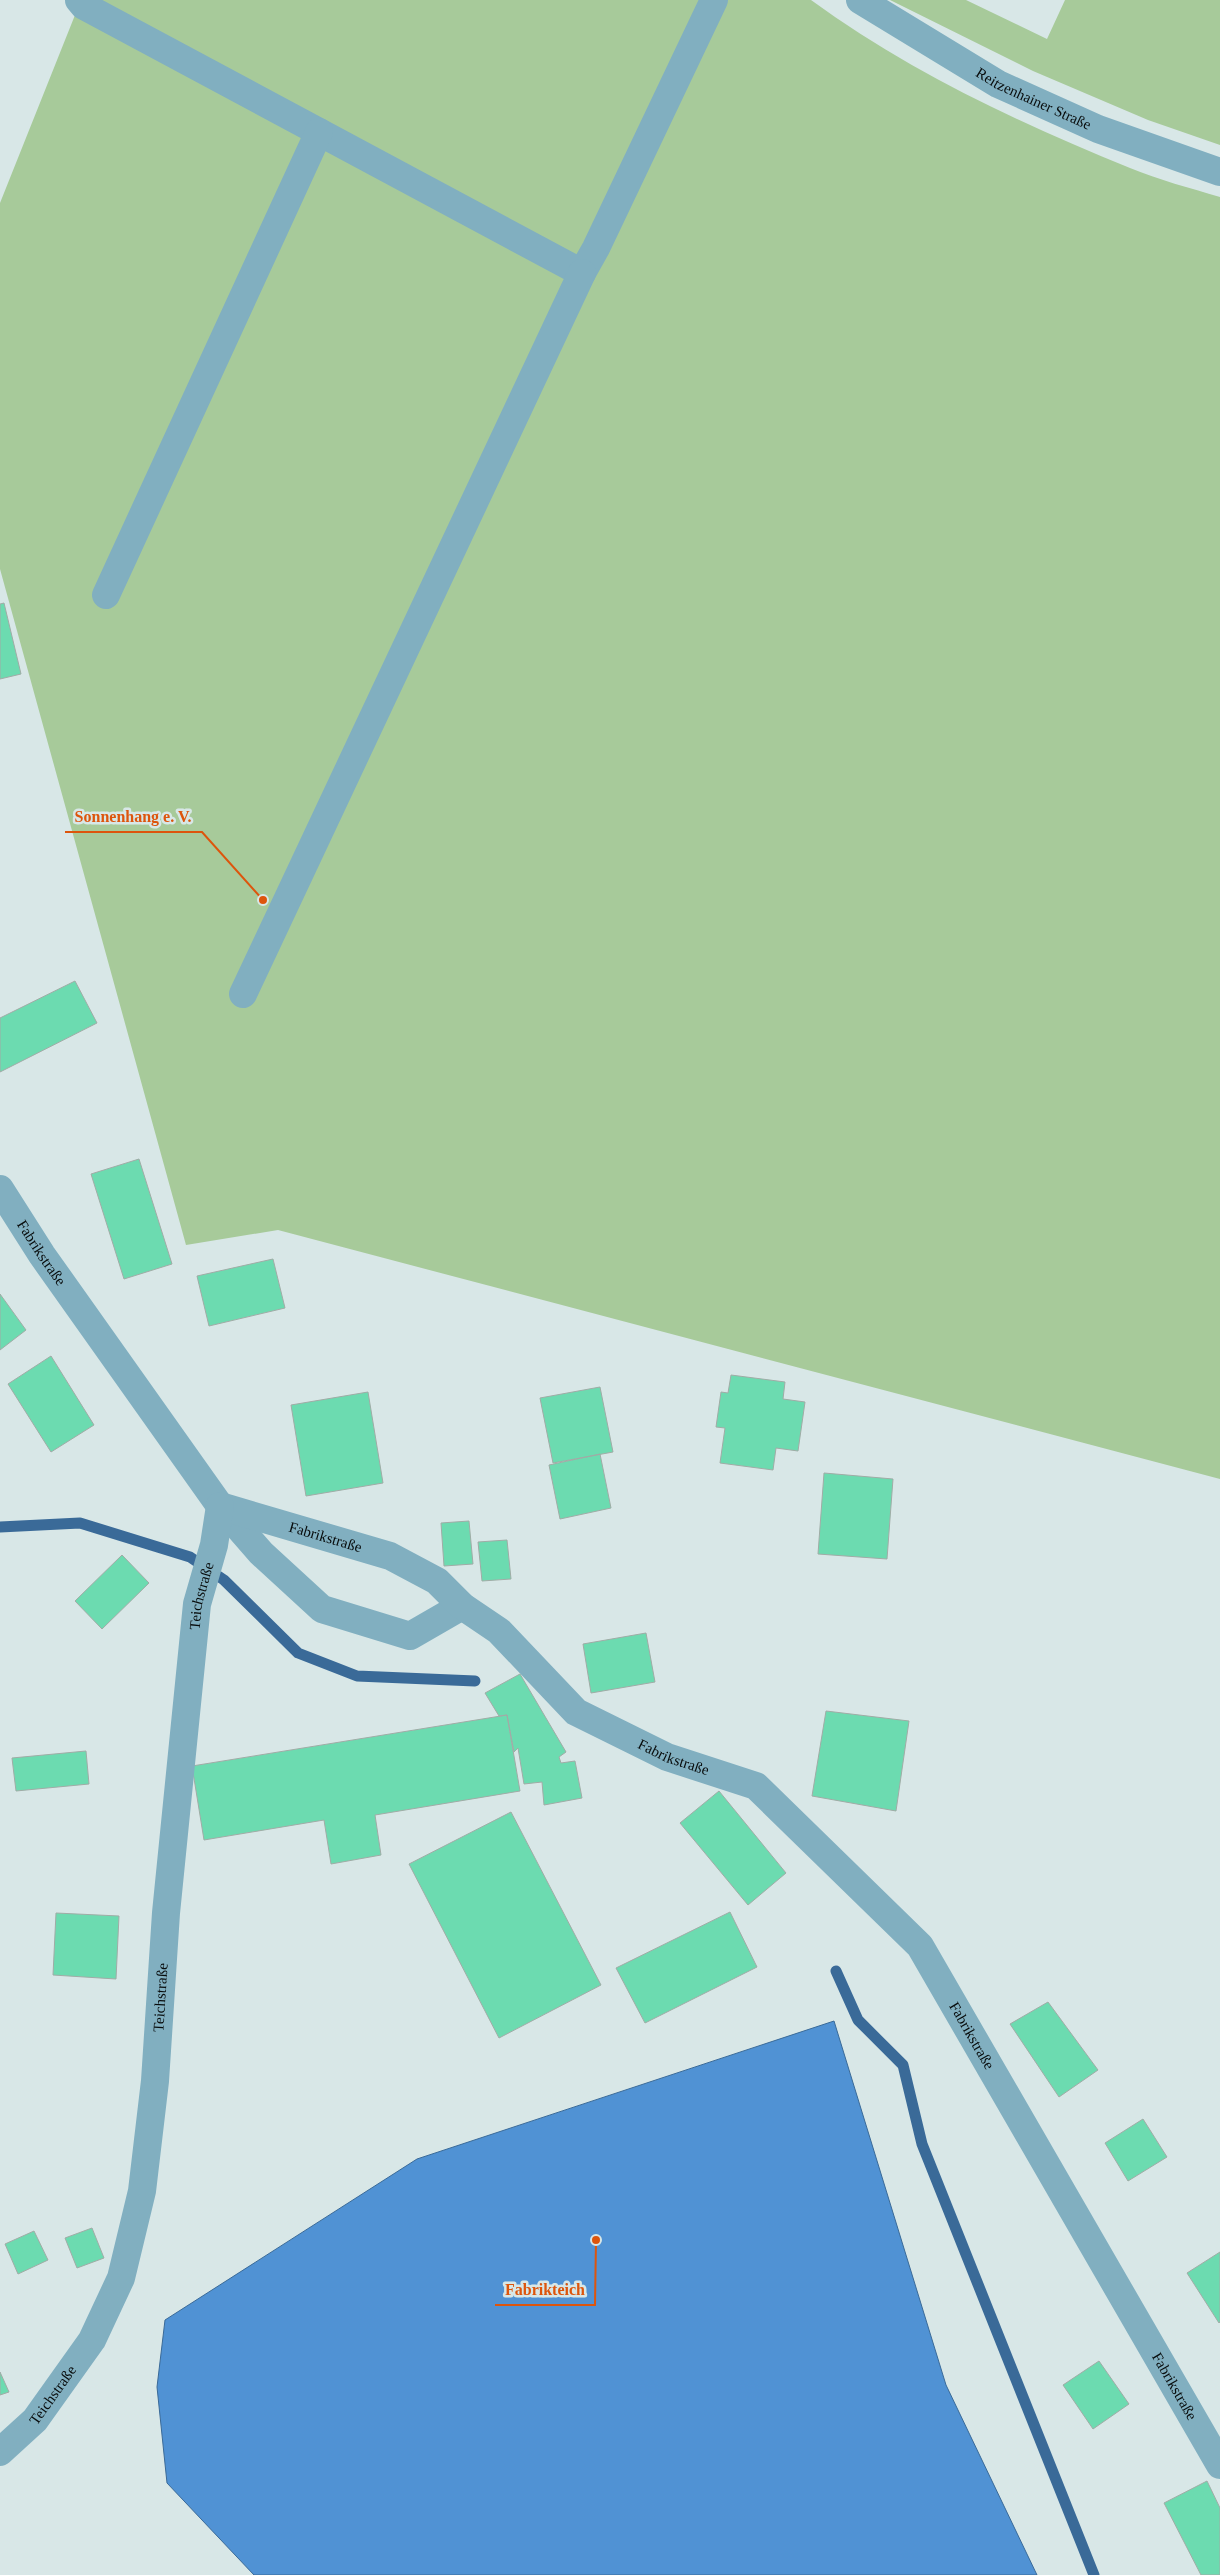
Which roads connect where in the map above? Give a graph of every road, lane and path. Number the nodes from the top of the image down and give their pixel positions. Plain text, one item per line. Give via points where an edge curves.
1 (80, 0) edge
2 (714, 0) edge
3 (860, 0) edge
4 (319, 132) junction
5 (1220, 172) edge
6 (582, 273) junction
7 (106, 595) dead end
8 (243, 994) dead end
9 (0, 1189) edge
10 (220, 1506) junction
11 (462, 1606) junction
12 (0, 2452) edge
13 (1220, 2465) edge

1 - 4 street via 84,6
2 - 6 street
3 - 5 street, Reitzenhainer Straße via 998,84 1098,129
4 - 6 street
4 - 7 street
6 - 8 street
9 - 10 street, Fabrikstraße via 42,1255
10 - 11 street, Fabrikstraße via 390,1556 437,1581
10 - 11 street via 261,1554 322,1609 410,1636
10 - 12 street, Teichstraße via 214,1545 197,1604 166,1913 155,2081 140,2201 121,2278 92,2340 35,2420
11 - 13 street, Fabrikstraße via 499,1631 576,1712 667,1757 756,1786 920,1946

